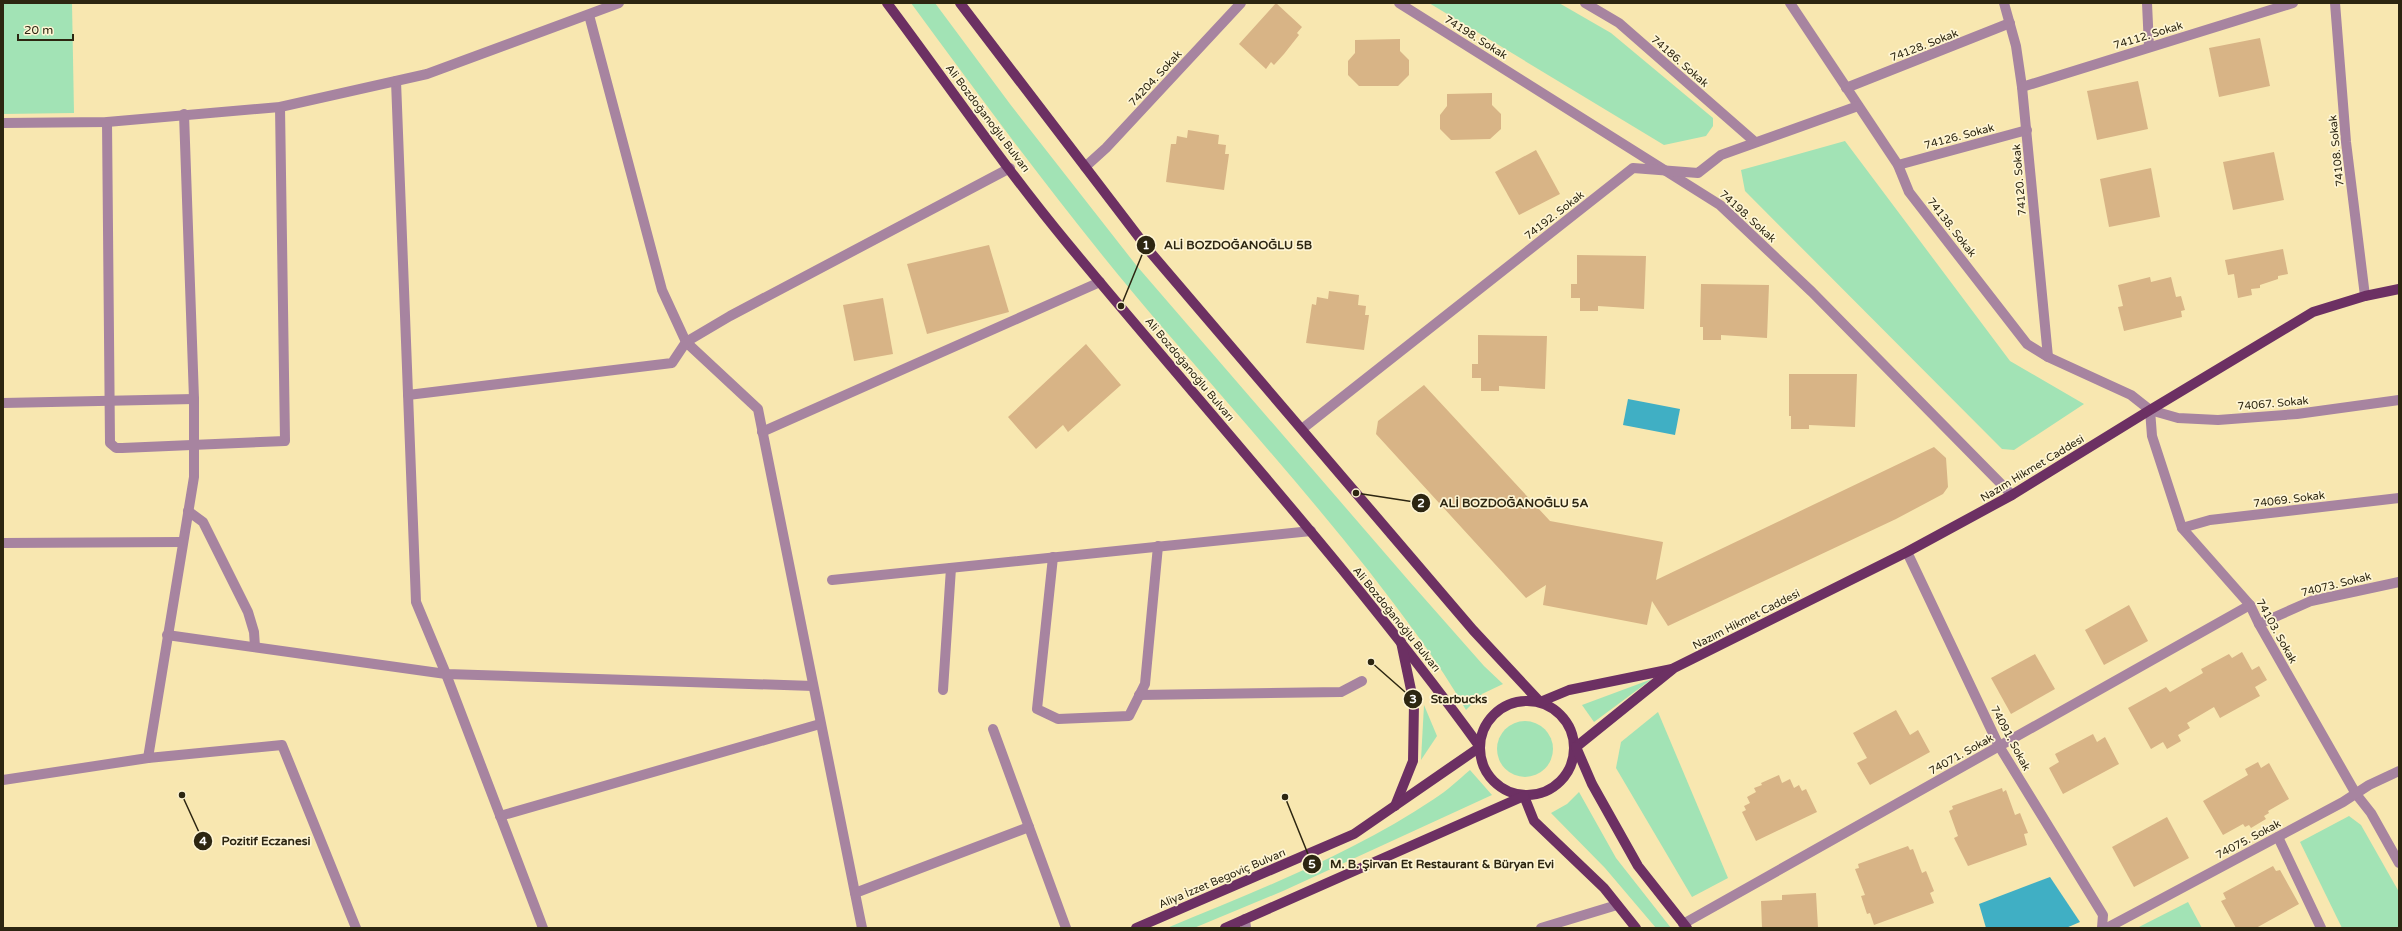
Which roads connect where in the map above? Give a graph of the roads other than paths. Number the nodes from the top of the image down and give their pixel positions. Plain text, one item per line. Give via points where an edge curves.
1 (618, 3) edge
2 (887, 3) edge
3 (960, 3) edge
4 (1241, 3) edge
5 (1398, 3) edge
6 (1585, 3) edge
7 (2004, 3) edge
8 (2147, 3) edge
9 (2293, 3) edge
10 (2335, 3) edge
11 (1792, 4) edge
12 (2281, 5) edge
13 (589, 15) junction
14 (2010, 24) junction
15 (2149, 47) junction
16 (396, 81) junction
17 (2022, 87) junction
18 (1846, 88) junction
19 (1858, 106) junction
20 (280, 107) junction
21 (184, 114) junction
22 (107, 122) junction
23 (3, 123) edge
24 (2027, 130) junction
25 (1755, 142) junction
26 (1898, 165) junction
27 (1085, 167) junction
28 (1010, 168) junction
29 (1668, 171) junction
30 (1100, 282) junction
31 (2399, 289) edge
32 (2365, 296) junction
33 (686, 342) junction
34 (2048, 357) junction
35 (408, 395) junction
36 (194, 399) junction
37 (2399, 400) edge
38 (111, 401) junction
39 (3, 403) edge
40 (2150, 410) junction
41 (1302, 430) junction
42 (762, 432) junction
43 (195, 444) junction
44 (2012, 496) junction
45 (2399, 498) edge
46 (188, 511) junction
47 (2182, 528) junction
48 (1311, 531) junction
49 (182, 542) junction
50 (3, 543) edge
51 (1158, 546) junction
52 (1907, 552) junction
53 (1053, 557) junction
54 (951, 568) junction
55 (832, 580) dead end
56 (2399, 582) edge
57 (2250, 604) junction
58 (2259, 624) junction
59 (167, 635) junction
60 (1401, 641) junction
61 (255, 647) junction
62 (1674, 668) junction
63 (446, 674) junction
64 (1362, 681) dead end
65 (813, 686) junction
66 (943, 690) dead end
67 (1139, 695) junction
68 (1540, 702) junction
69 (820, 724) junction
70 (993, 729) dead end
71 (1999, 746) junction
72 (1480, 747) junction
73 (1576, 747) junction
74 (148, 758) junction
75 (2399, 771) edge
76 (3, 780) edge
77 (2356, 794) junction
78 (1524, 796) junction
79 (1395, 806) junction
80 (500, 816) junction
81 (1029, 826) junction
82 (2278, 837) junction
83 (2399, 863) edge
84 (855, 893) junction
85 (1617, 905) junction
86 (1246, 924) edge
87 (1685, 926) edge
88 (356, 928) edge
89 (543, 928) edge
90 (862, 928) edge
91 (1066, 928) edge
92 (1136, 928) edge
93 (1225, 928) edge
94 (1541, 928) edge
95 (1636, 928) edge
96 (2102, 928) edge
97 (2107, 928) edge
98 (2321, 928) edge

1 - 13 street
2 - 28 main road, Ali Bozdoğanoğlu Bulvarı
3 - 27 main road
4 - 27 street, 74204. Sokak via 1106,148
5 - 29 street, 74198. Sokak
6 - 25 street, 74186. Sokak via 1619,23
7 - 14 street, 74120. Sokak
8 - 15 street
9 - 12 street, 74112. Sokak
10 - 32 street, 74108. Sokak via 2346,142
11 - 18 street, 74138. Sokak
12 - 15 street, 74112. Sokak
13 - 16 street via 427,74
13 - 33 street via 662,290
14 - 17 street, 74120. Sokak
14 - 18 street, 74128. Sokak
15 - 17 street, 74112. Sokak
16 - 20 street
16 - 35 street
17 - 24 street, 74120. Sokak
18 - 19 street, 74138. Sokak
19 - 25 street, 74192. Sokak
19 - 26 street, 74138. Sokak
20 - 21 street
20 - 43 street via 285,441
21 - 22 street
21 - 36 street
22 - 23 street
22 - 38 street
24 - 26 street, 74126. Sokak
24 - 34 street, 74120. Sokak
25 - 29 street, 74192. Sokak via 1720,155 1698,173
26 - 34 street, 74138. Sokak via 1909,192 2027,344
27 - 41 main road via 1151,254
28 - 30 main road, Ali Bozdoğanoğlu Bulvarı
28 - 33 street via 730,316
29 - 41 street, 74192. Sokak via 1633,168
29 - 44 street, 74198. Sokak via 1720,205 1812,292
30 - 42 street
30 - 48 main road, Ali Bozdoğanoğlu Bulvarı
31 - 32 main road, Nazım Hikmet Caddesi
32 - 40 main road, Nazım Hikmet Caddesi via 2313,312
33 - 35 street via 672,363
33 - 42 street via 758,410
34 - 40 street, 74138. Sokak via 2131,395
35 - 63 street via 416,602
36 - 38 street
36 - 43 street
37 - 40 street, 74067. Sokak via 2297,414 2218,420 2178,418
38 - 39 street
38 - 43 street via 109,440 116,448
40 - 44 main road, Nazım Hikmet Caddesi
40 - 47 street, 74103. Sokak via 2152,436
41 - 68 main road via 1473,630
42 - 65 street
43 - 46 street via 194,477
44 - 52 main road, Nazım Hikmet Caddesi
45 - 47 street, 74069. Sokak via 2210,520
46 - 49 street
46 - 61 street via 202,522 248,612
47 - 57 street, 74103. Sokak
48 - 51 street
48 - 60 main road, Ali Bozdoğanoğlu Bulvarı
49 - 50 street
49 - 59 street
51 - 53 street
51 - 67 street via 1145,684
52 - 62 main road, Nazım Hikmet Caddesi
52 - 71 street, 74091. Sokak
53 - 54 street
53 - 67 street via 1037,709 1058,719 1129,716
54 - 55 street
54 - 66 street
56 - 58 street, 74073. Sokak via 2311,600
57 - 58 street, 74103. Sokak
57 - 71 street, 74071. Sokak
58 - 77 street, 74103. Sokak
59 - 61 street
59 - 74 street
60 - 72 main road, Ali Bozdoğanoğlu Bulvarı
60 - 79 main road via 1414,704 1413,761
61 - 63 street
62 - 68 main road via 1569,690
62 - 73 main road
63 - 65 street
63 - 80 street
64 - 67 street via 1341,692
65 - 69 street
68 - 72 main road via 1518,702 1497,711 1486,723 1480,738
68 - 73 main road via 1554,708 1566,719 1573,732
69 - 80 street
69 - 84 street
70 - 81 street
71 - 87 street, 74071. Sokak
71 - 96 street, 74091. Sokak via 2103,915
72 - 78 main road via 1485,770 1495,783 1508,792
72 - 79 main road, Aliya İzzet Begoviç Bulvarı
73 - 78 main road via 1573,762 1566,776 1555,787 1541,794
73 - 87 main road via 1592,784 1638,866
74 - 76 street
74 - 88 street via 282,744
75 - 77 street, 74075. Sokak
77 - 82 street, 74075. Sokak
77 - 83 street, 74103. Sokak via 2371,813
78 - 85 main road via 1534,821 1604,888
78 - 86 main road
79 - 92 main road, Aliya İzzet Begoviç Bulvarı via 1354,834
80 - 89 street
81 - 84 street
81 - 91 street
82 - 97 street, 74075. Sokak
82 - 98 street
84 - 90 street
85 - 94 street
85 - 95 main road
86 - 93 main road

